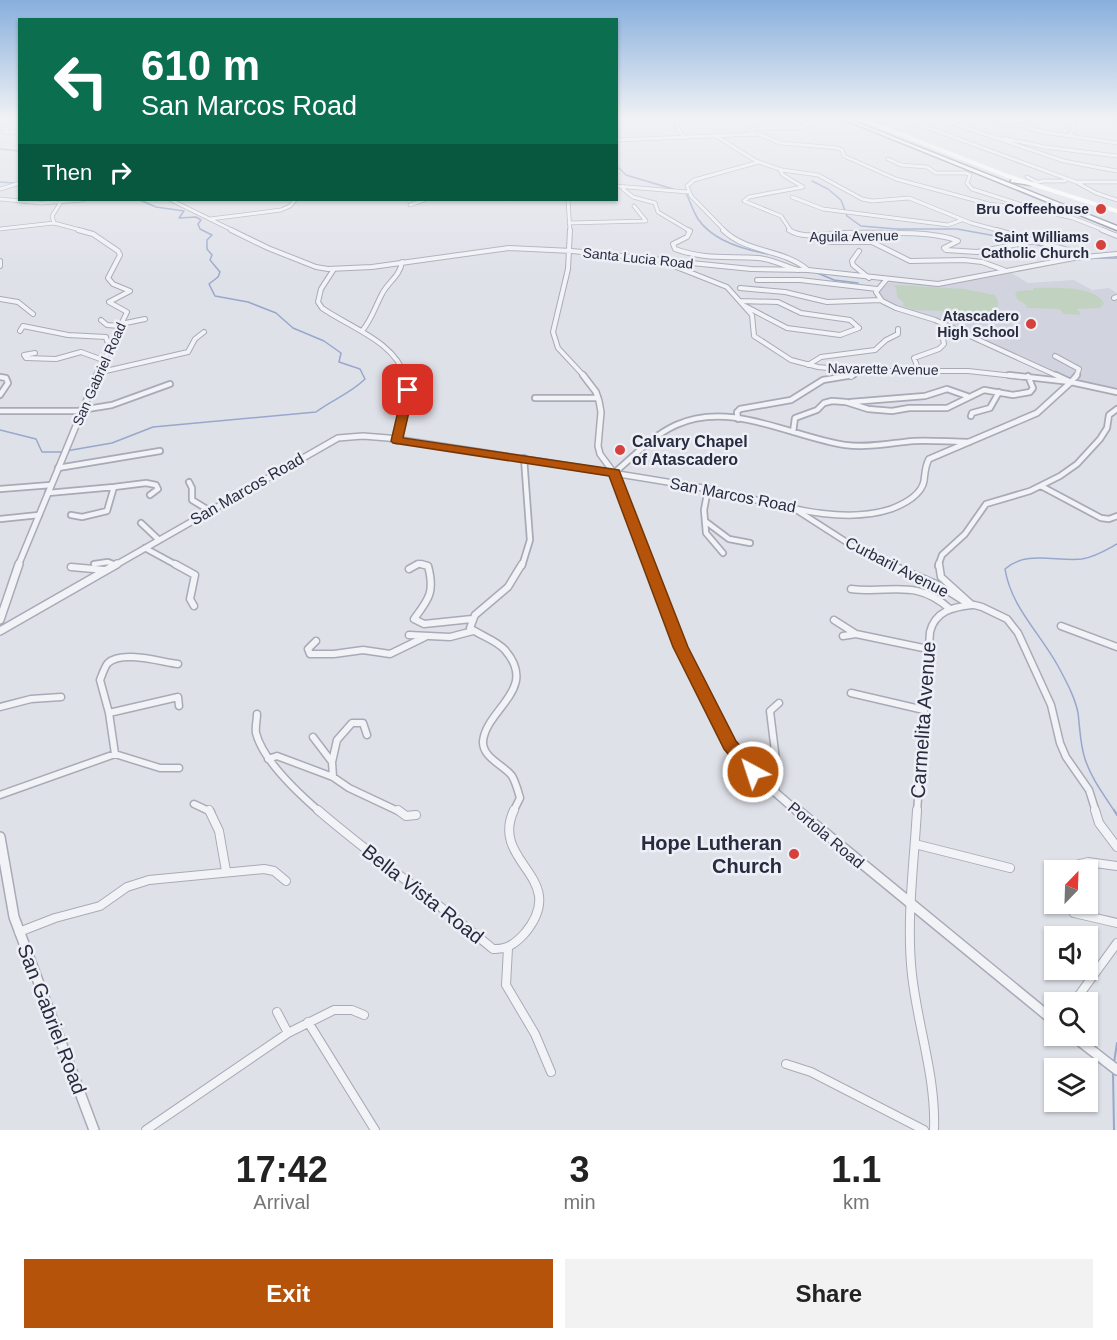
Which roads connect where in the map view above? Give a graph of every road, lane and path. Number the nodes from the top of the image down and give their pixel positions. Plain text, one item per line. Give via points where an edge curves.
1 (724, 172) edge
2 (781, 172) edge
3 (799, 172) edge
4 (879, 172) edge
5 (934, 172) edge
6 (974, 172) edge
7 (986, 172) edge
8 (1004, 172) edge
9 (1045, 172) edge
10 (997, 176) junction
11 (1027, 177) dead end
12 (1072, 182) junction
13 (1117, 182) edge
14 (1034, 183) junction
15 (1107, 183) junction
16 (18, 184) edge
17 (618, 186) edge
18 (623, 186) junction
19 (1117, 187) edge
20 (0, 189) edge
21 (687, 192) junction
22 (792, 197) dead end
23 (0, 199) edge
24 (1117, 200) edge
25 (72, 201) edge
26 (173, 201) edge
27 (294, 201) edge
28 (421, 201) edge
29 (568, 201) edge
30 (61, 202) junction
31 (410, 205) dead end
32 (634, 206) dead end
33 (1038, 210) junction
34 (1117, 211) edge
35 (210, 219) junction
36 (962, 220) junction
37 (54, 223) junction
38 (568, 223) junction
39 (0, 228) edge
40 (1117, 230) edge
41 (810, 237) junction
42 (1035, 241) junction
43 (569, 250) junction
44 (859, 251) dead end
45 (1117, 254) edge
46 (1089, 256) junction
47 (0, 261) edge
48 (671, 261) junction
49 (402, 262) junction
50 (0, 266) edge
51 (334, 269) junction
52 (798, 270) junction
53 (808, 270) junction
54 (1004, 270) junction
55 (869, 278) junction
56 (758, 280) dead end
57 (886, 280) junction
58 (740, 288) dead end
59 (877, 289) junction
60 (0, 299) edge
61 (881, 300) junction
62 (742, 303) junction
63 (33, 314) dead end
64 (145, 319) dead end
65 (101, 320) dead end
66 (120, 325) junction
67 (951, 328) junction
68 (898, 329) dead end
69 (20, 331) dead end
70 (362, 331) junction
71 (204, 332) dead end
72 (111, 342) junction
73 (34, 353) dead end
74 (1055, 356) dead end
75 (103, 360) junction
76 (808, 365) junction
77 (858, 371) junction
78 (919, 371) junction
79 (97, 373) junction
80 (1028, 376) junction
81 (0, 377) edge
82 (1071, 382) junction
83 (170, 384) dead end
84 (999, 392) junction
85 (1117, 392) edge
86 (0, 395) edge
87 (968, 396) junction
88 (536, 398) dead end
89 (598, 398) junction
90 (846, 402) junction
91 (1117, 409) edge
92 (0, 411) edge
93 (81, 411) junction
94 (971, 416) dead end
95 (738, 419) junction
96 (793, 432) junction
97 (397, 441) junction
98 (969, 442) junction
99 (160, 451) dead end
100 (524, 458) junction
101 (58, 468) junction
102 (614, 473) junction
103 (189, 482) dead end
104 (51, 485) junction
105 (1041, 486) junction
106 (114, 487) junction
107 (0, 489) edge
108 (708, 489) junction
109 (101, 491) dead end
110 (47, 494) junction
111 (150, 495) dead end
112 (793, 508) junction
113 (210, 510) junction
114 (39, 515) junction
115 (71, 515) dead end
116 (1117, 516) edge
117 (0, 519) edge
118 (705, 521) junction
119 (141, 524) dead end
120 (159, 540) junction
121 (750, 543) dead end
122 (145, 548) junction
123 (723, 553) dead end
124 (94, 564) dead end
125 (116, 565) junction
126 (71, 567) dead end
127 (409, 569) dead end
128 (105, 570) junction
129 (851, 588) dead end
130 (972, 605) junction
131 (194, 606) dead end
132 (950, 609) junction
133 (472, 619) junction
134 (0, 620) edge
135 (834, 620) dead end
136 (1061, 626) dead end
137 (473, 630) junction
138 (0, 631) edge
139 (856, 633) junction
140 (409, 635) dead end
141 (843, 636) dead end
142 (425, 638) junction
143 (316, 641) dead end
144 (1117, 647) edge
145 (928, 649) junction
146 (178, 664) dead end
147 (851, 693) dead end
148 (61, 697) dead end
149 (779, 703) dead end
150 (179, 706) dead end
151 (0, 707) edge
152 (924, 710) junction
153 (109, 713) junction
154 (256, 714) dead end
155 (367, 735) dead end
156 (313, 737) dead end
157 (115, 754) junction
158 (268, 759) junction
159 (332, 762) junction
160 (179, 768) dead end
161 (333, 777) junction
162 (776, 792) junction
163 (0, 795) edge
164 (194, 804) dead end
165 (416, 815) dead end
166 (0, 837) edge
167 (915, 844) junction
168 (1117, 847) edge
169 (1098, 863) edge
170 (1117, 866) edge
171 (1010, 868) dead end
172 (226, 871) junction
173 (286, 881) dead end
174 (3, 884) edge
175 (910, 906) junction
176 (1078, 914) edge
177 (1117, 923) edge
178 (19, 932) junction
179 (1117, 943) edge
180 (508, 948) junction
181 (1081, 992) edge
182 (277, 1012) dead end
183 (1044, 1013) edge
184 (364, 1015) dead end
185 (308, 1022) junction
186 (288, 1033) junction
187 (1086, 1046) edge
188 (786, 1064) dead end
189 (1117, 1071) edge
190 (551, 1072) dead end
191 (94, 1130) edge
192 (146, 1130) edge
193 (375, 1130) edge
194 (924, 1130) edge
195 (934, 1130) edge

1 - 21 street via 694,180 687,186
2 - 41 street, Aguila Avenue via 803,187 749,197 745,202 781,216 794,234
3 - 36 street via 815,174 866,200 910,198
4 - 33 street via 989,204
5 - 33 street via 966,173 970,175 968,183 972,189
6 - 40 highway
7 - 10 highway
8 - 14 main road
9 - 12 street
10 - 14 highway via 1019,184
10 - 40 highway
11 - 14 street
12 - 14 street
12 - 15 street
12 - 24 street
13 - 15 street
14 - 34 main road
15 - 19 street
16 - 20 street
17 - 18 street
18 - 21 street
18 - 52 street via 633,197 655,203 658,212 690,231 674,243 675,249 723,259 760,258
21 - 53 street via 739,243 785,254
22 - 36 street via 823,209 951,225
23 - 30 street
25 - 30 street
26 - 35 street, Santa Lucia Road
27 - 35 street via 281,210
28 - 31 street
29 - 38 street
30 - 37 street via 52,216
32 - 38 street via 646,221
33 - 40 street
35 - 51 street, Santa Lucia Road via 276,252 316,267
36 - 42 street
37 - 39 street
37 - 66 street, San Gabriel Road via 93,234 118,251 120,255 108,278 130,291 109,302 127,312
38 - 43 street
41 - 42 street, Aguila Avenue via 842,233 944,236 958,241 946,250 974,252
41 - 54 street via 832,242 868,241 910,261 976,261
42 - 46 street
43 - 48 street, Santa Lucia Road
43 - 49 street, Santa Lucia Road via 502,248
43 - 89 street via 568,270 553,326 554,338
44 - 55 street via 852,261
45 - 46 street, Santa Lucia Road
46 - 54 street, Santa Lucia Road
47 - 50 street
48 - 52 street, Santa Lucia Road via 751,270
48 - 62 street via 674,266 727,287
49 - 51 street, Santa Lucia Road
49 - 70 street via 401,270 383,292 372,319
51 - 70 street via 320,294 319,305 336,319
52 - 53 street, Santa Lucia Road
53 - 55 street, Santa Lucia Road
54 - 57 street, Santa Lucia Road via 947,283
55 - 57 street, Santa Lucia Road
56 - 59 street via 807,280
57 - 59 street
58 - 61 street via 785,292 827,302
59 - 61 street
60 - 63 street via 20,300
61 - 67 street
62 - 62 street via 786,327 838,335 859,328 850,320 801,313 778,302
62 - 76 street, Navarette Avenue via 753,316 754,336 788,358
64 - 66 street
65 - 66 street via 107,325
66 - 72 street, San Gabriel Road
67 - 78 street via 942,334 944,344 939,349 914,358
67 - 82 street
68 - 76 street via 898,334 877,349 821,357
69 - 72 street via 23,326 68,335 106,337
70 - 97 street via 382,346 407,380
71 - 79 street via 188,352
72 - 75 street, San Gabriel Road
73 - 75 street via 24,355 58,359 87,351
74 - 82 street via 1079,369
75 - 79 street, San Gabriel Road
76 - 77 street, Navarette Avenue
77 - 78 street, Navarette Avenue
77 - 95 street via 851,377 823,380 791,400 740,410
78 - 80 street, Navarette Avenue
79 - 93 street, San Gabriel Road
80 - 82 street, Navarette Avenue
80 - 84 street via 1033,388 1030,392
81 - 86 street via 8,383
82 - 85 street
82 - 98 street, San Marcos Road via 1037,413
83 - 93 street via 112,405
84 - 87 street via 984,390
84 - 94 street via 990,408
87 - 90 street via 946,389 925,396
87 - 90 street via 946,408 892,411 868,410
88 - 89 street
89 - 102 street, Portola Road via 601,415 597,448
90 - 96 street via 829,401 818,410 798,416 793,420
91 - 105 street via 1109,415 1107,428 1087,455
92 - 93 street
93 - 101 street, San Gabriel Road
95 - 96 street
95 - 102 street via 706,418 679,424
96 - 98 street via 860,446 914,441
97 - 100 street, San Marcos Road
97 - 113 street, San Marcos Road via 359,436 334,440
98 - 112 street, San Marcos Road via 929,459 918,493 886,511 837,514
99 - 101 street
100 - 102 street, San Marcos Road
100 - 133 street via 528,549 511,585
101 - 104 street, San Gabriel Road
102 - 108 street, San Marcos Road
102 - 162 street, Portola Road via 676,637 724,735 745,765
103 - 113 street via 192,500
104 - 107 street
104 - 110 street, San Gabriel Road
105 - 116 street via 1101,518
105 - 130 street via 986,504 965,534 939,559 941,577
106 - 110 street
106 - 111 street via 156,485 158,489
106 - 115 street via 107,511 82,517
108 - 112 street, San Marcos Road
108 - 118 street
109 - 110 street
110 - 114 street, San Gabriel Road
112 - 130 street, Curbaril Avenue via 865,554 940,586
113 - 120 street, San Marcos Road
114 - 117 street
114 - 134 street, San Gabriel Road
118 - 121 street via 729,539
118 - 123 street via 706,533
119 - 120 street
120 - 122 street, San Marcos Road
122 - 125 street, San Marcos Road
122 - 131 street via 195,575 190,599
124 - 125 street
125 - 128 street, San Marcos Road
126 - 128 street
127 - 133 street via 419,564 428,566 432,581 432,593 414,619 424,624
128 - 138 street, San Marcos Road
129 - 132 street via 904,588 933,595
130 - 132 street
130 - 168 street via 1007,619 1017,633 1051,705 1066,757 1089,790 1100,823
132 - 145 street, Carmelita Avenue via 933,620
133 - 137 street
135 - 139 street
136 - 144 street
137 - 142 street via 465,636
137 - 180 street via 506,651 516,676 512,693 483,742 485,751 511,776 520,798 508,825 511,843 536,885 540,901 534,921
139 - 141 street
139 - 145 street
140 - 142 street
142 - 143 street via 390,654 363,650 310,654 308,649
145 - 152 street, Carmelita Avenue
146 - 153 street via 158,658 125,658 108,663 100,680
147 - 152 street
148 - 151 street via 30,699
149 - 162 street via 770,711
150 - 153 street via 178,697
152 - 167 street, Carmelita Avenue
153 - 157 street
154 - 158 street, Bella Vista Road via 256,732
155 - 159 street via 363,723 352,723 335,742
156 - 159 street
157 - 160 street via 160,768
157 - 163 street
158 - 161 street via 277,756
158 - 180 street, Bella Vista Road via 316,809 374,857 493,949
159 - 161 street
161 - 165 street via 406,816
162 - 175 street, Portola Road
164 - 172 street via 213,814
166 - 174 street, San Gabriel Road
167 - 171 street
167 - 175 street, Carmelita Avenue
169 - 170 street
172 - 173 street via 264,869
172 - 178 street via 149,880 127,887 100,906
174 - 178 street, San Gabriel Road
175 - 183 street, Portola Road
175 - 195 street, Carmelita Avenue via 910,967 932,1073
176 - 177 street
178 - 191 street, San Gabriel Road
179 - 181 street
180 - 190 street via 506,986 535,1034
182 - 186 street
184 - 185 street via 334,1010
185 - 186 street
185 - 193 street
186 - 192 street
187 - 189 street
188 - 194 street via 811,1072

